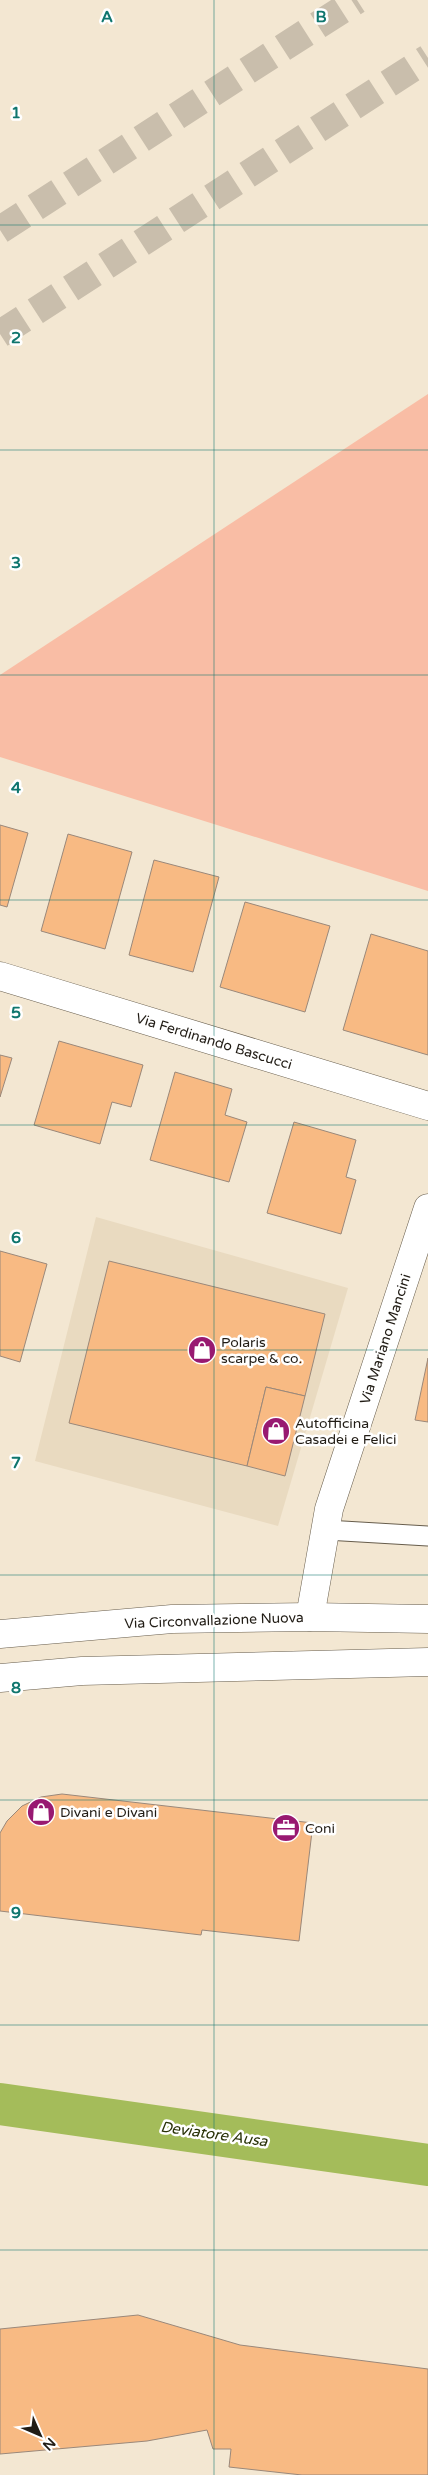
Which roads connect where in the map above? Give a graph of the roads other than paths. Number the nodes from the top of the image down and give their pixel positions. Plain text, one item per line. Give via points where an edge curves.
1 (0, 976) edge
2 (428, 1106) edge
3 (428, 1208) edge
4 (326, 1530) junction
5 (428, 1536) edge
6 (310, 1617) junction
7 (428, 1619) edge
8 (0, 1634) edge
9 (428, 1662) edge
10 (0, 1678) edge

1 - 2 street, Via Ferdinando Bascucci
3 - 4 street, Via Mariano Mancini via 328,1509
4 - 5 lane
4 - 6 street, Via Mariano Mancini
6 - 7 street, Via Circonvallazione Nuova
6 - 8 street, Via Circonvallazione Nuova via 172,1619
9 - 10 street via 82,1671

